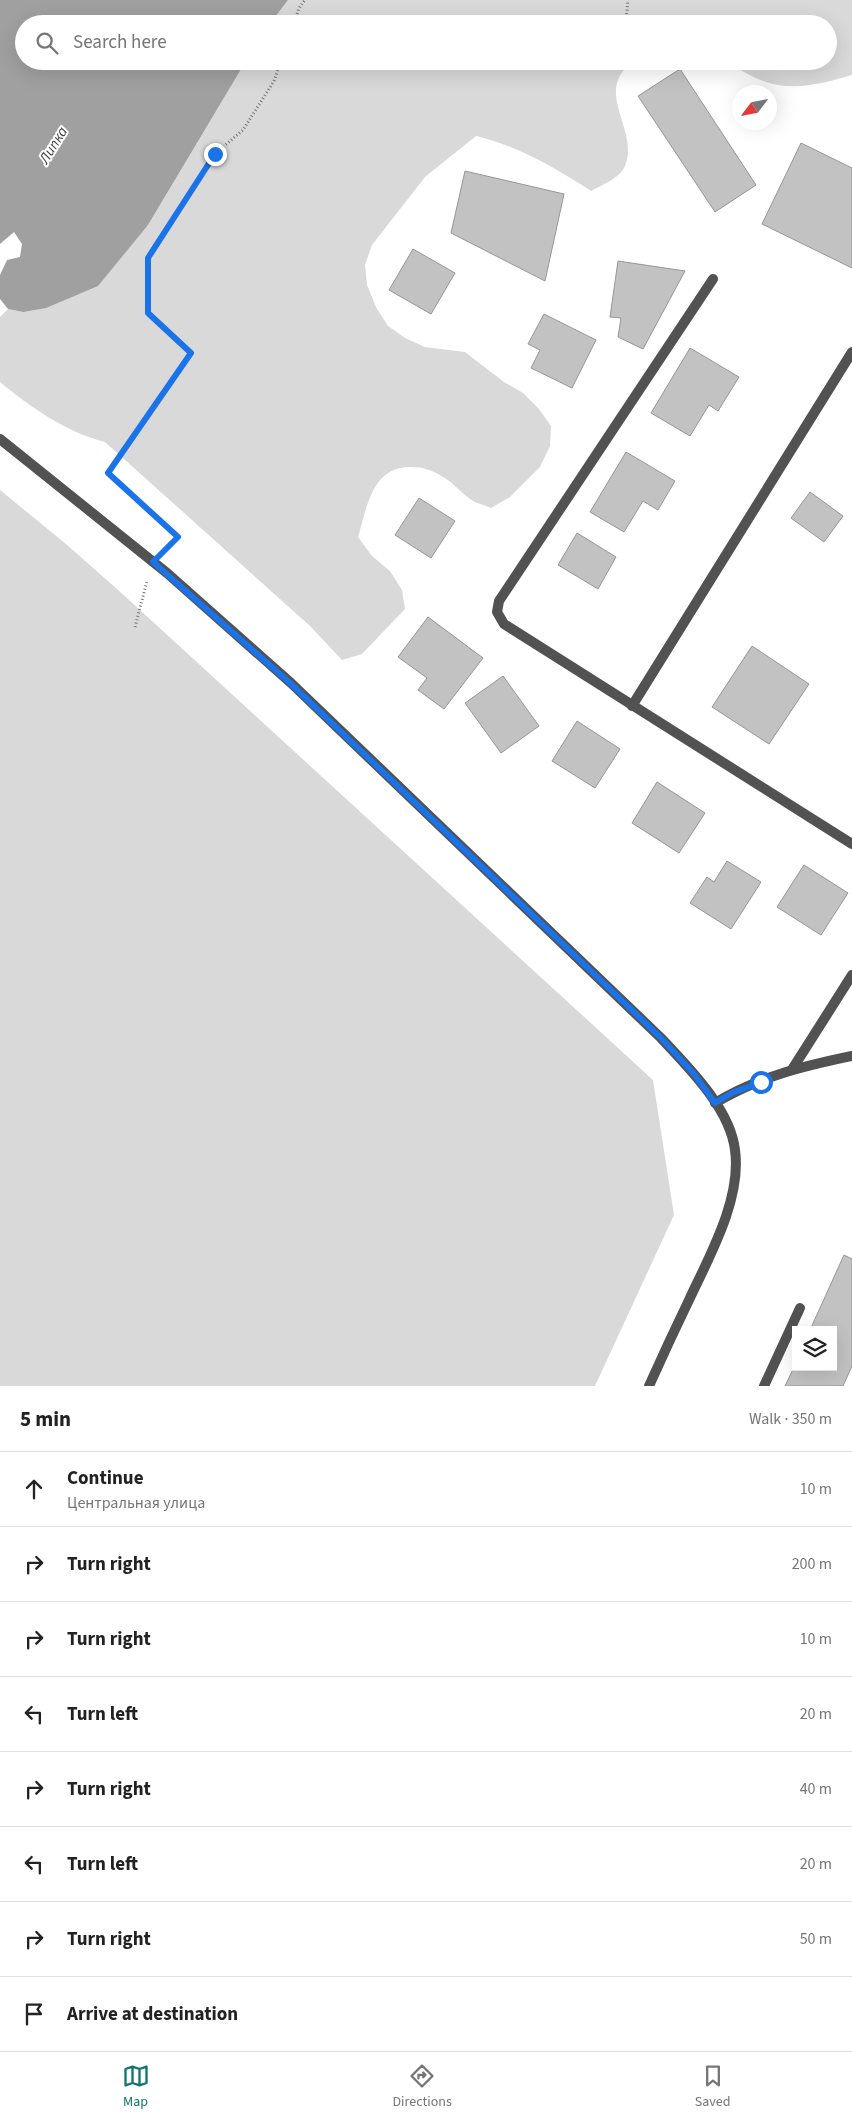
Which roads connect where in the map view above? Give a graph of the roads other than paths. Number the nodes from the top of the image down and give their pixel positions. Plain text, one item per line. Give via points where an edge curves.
1 (713, 279) dead end
2 (852, 352) edge
3 (0, 439) edge
4 (632, 706) junction
5 (852, 844) edge
6 (852, 975) edge
7 (852, 1056) edge
8 (793, 1068) junction
9 (715, 1103) junction
10 (800, 1308) dead end
11 (648, 1386) edge
12 (764, 1386) edge

1 - 4 street via 499,601 497,612 504,624
2 - 4 street
3 - 9 street via 153,562 290,683 654,1031 694,1074
4 - 5 street
6 - 8 street
7 - 8 street
8 - 9 street
9 - 11 street via 728,1127 735,1150 735,1178 726,1217
10 - 12 street

